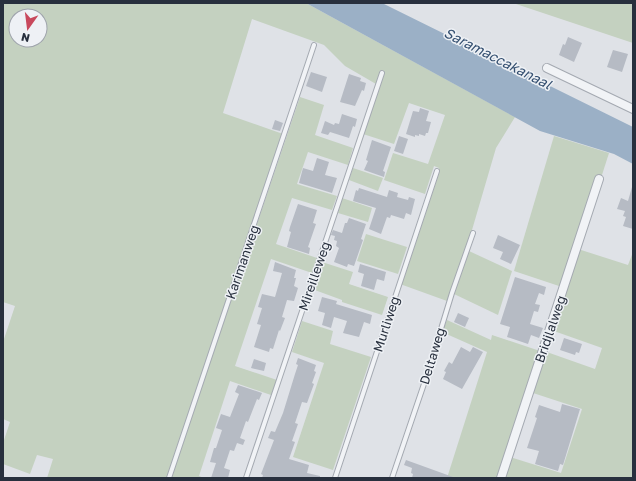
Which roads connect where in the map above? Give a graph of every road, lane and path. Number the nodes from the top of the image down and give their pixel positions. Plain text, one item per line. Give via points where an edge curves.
1 (314, 45) dead end
2 (548, 68) dead end
3 (382, 74) dead end
4 (633, 109) edge
5 (437, 171) dead end
6 (599, 179) dead end
7 (473, 233) dead end
8 (169, 478) edge
9 (246, 478) edge
10 (335, 478) edge
11 (392, 478) edge
12 (500, 478) edge

1 - 8 lane, Karimanweg
2 - 4 street
3 - 9 lane, Mireilleweg
5 - 10 lane, Murliweg
6 - 12 street, Bridjlalweg
7 - 11 lane, Deltaweg

